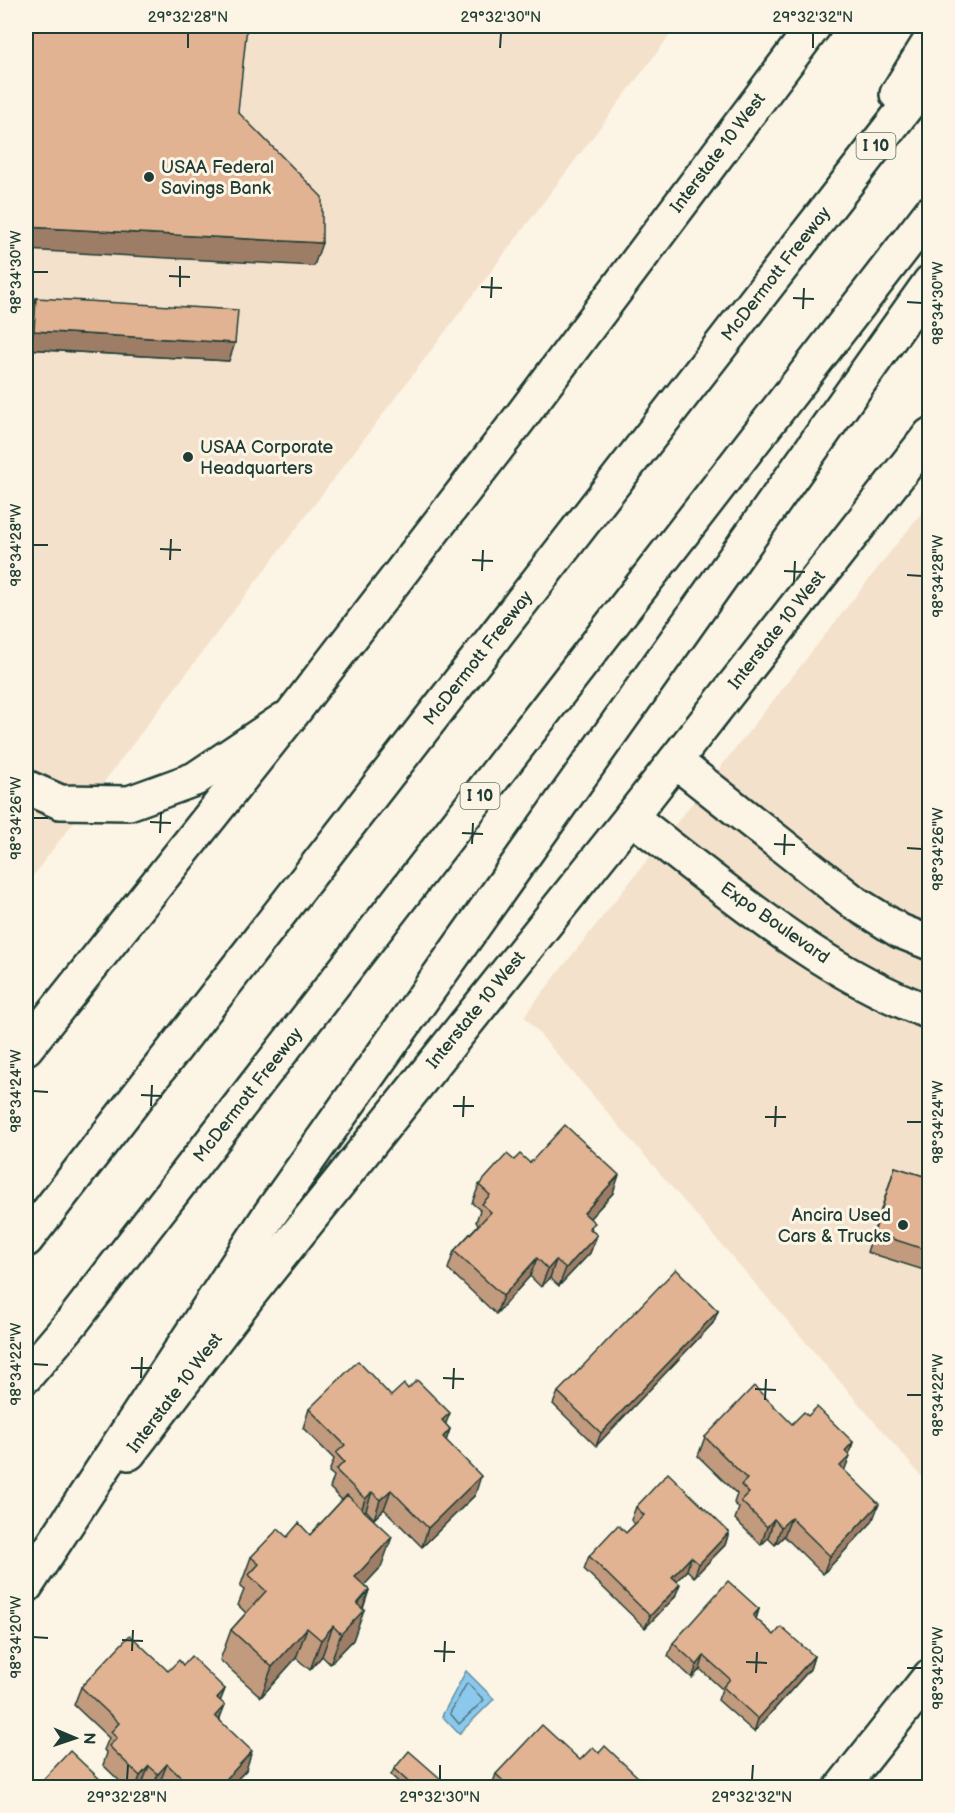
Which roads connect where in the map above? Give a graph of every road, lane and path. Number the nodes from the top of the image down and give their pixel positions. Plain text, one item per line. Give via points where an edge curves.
1 (814, 26) edge
2 (930, 41) edge
3 (930, 76) edge
4 (930, 213) edge
5 (822, 216) junction
6 (930, 282) edge
7 (930, 435) edge
8 (292, 714) junction
9 (675, 761) junction
10 (26, 787) edge
11 (631, 817) junction
12 (930, 943) edge
13 (930, 1012) edge
14 (26, 1048) edge
15 (26, 1240) edge
16 (26, 1377) edge
17 (26, 1587) edge
18 (930, 1676) edge
19 (841, 1788) edge

1 - 8 main road, Interstate 10 West
2 - 5 main road
3 - 5 main road, McDermott Freeway / I 10
4 - 16 main road, McDermott Freeway / I 10
5 - 15 main road, McDermott Freeway / I 10
6 - 17 main road via 270,1214
7 - 9 main road, Interstate 10 West
8 - 10 main road via 195,779 129,803 60,802
8 - 14 main road, Interstate 10 West
9 - 11 main road, Interstate 10 West
9 - 12 main road via 855,903 900,931
11 - 13 main road, Expo Boulevard via 806,948 869,984
11 - 17 main road, Interstate 10 West via 249,1295
18 - 19 main road

